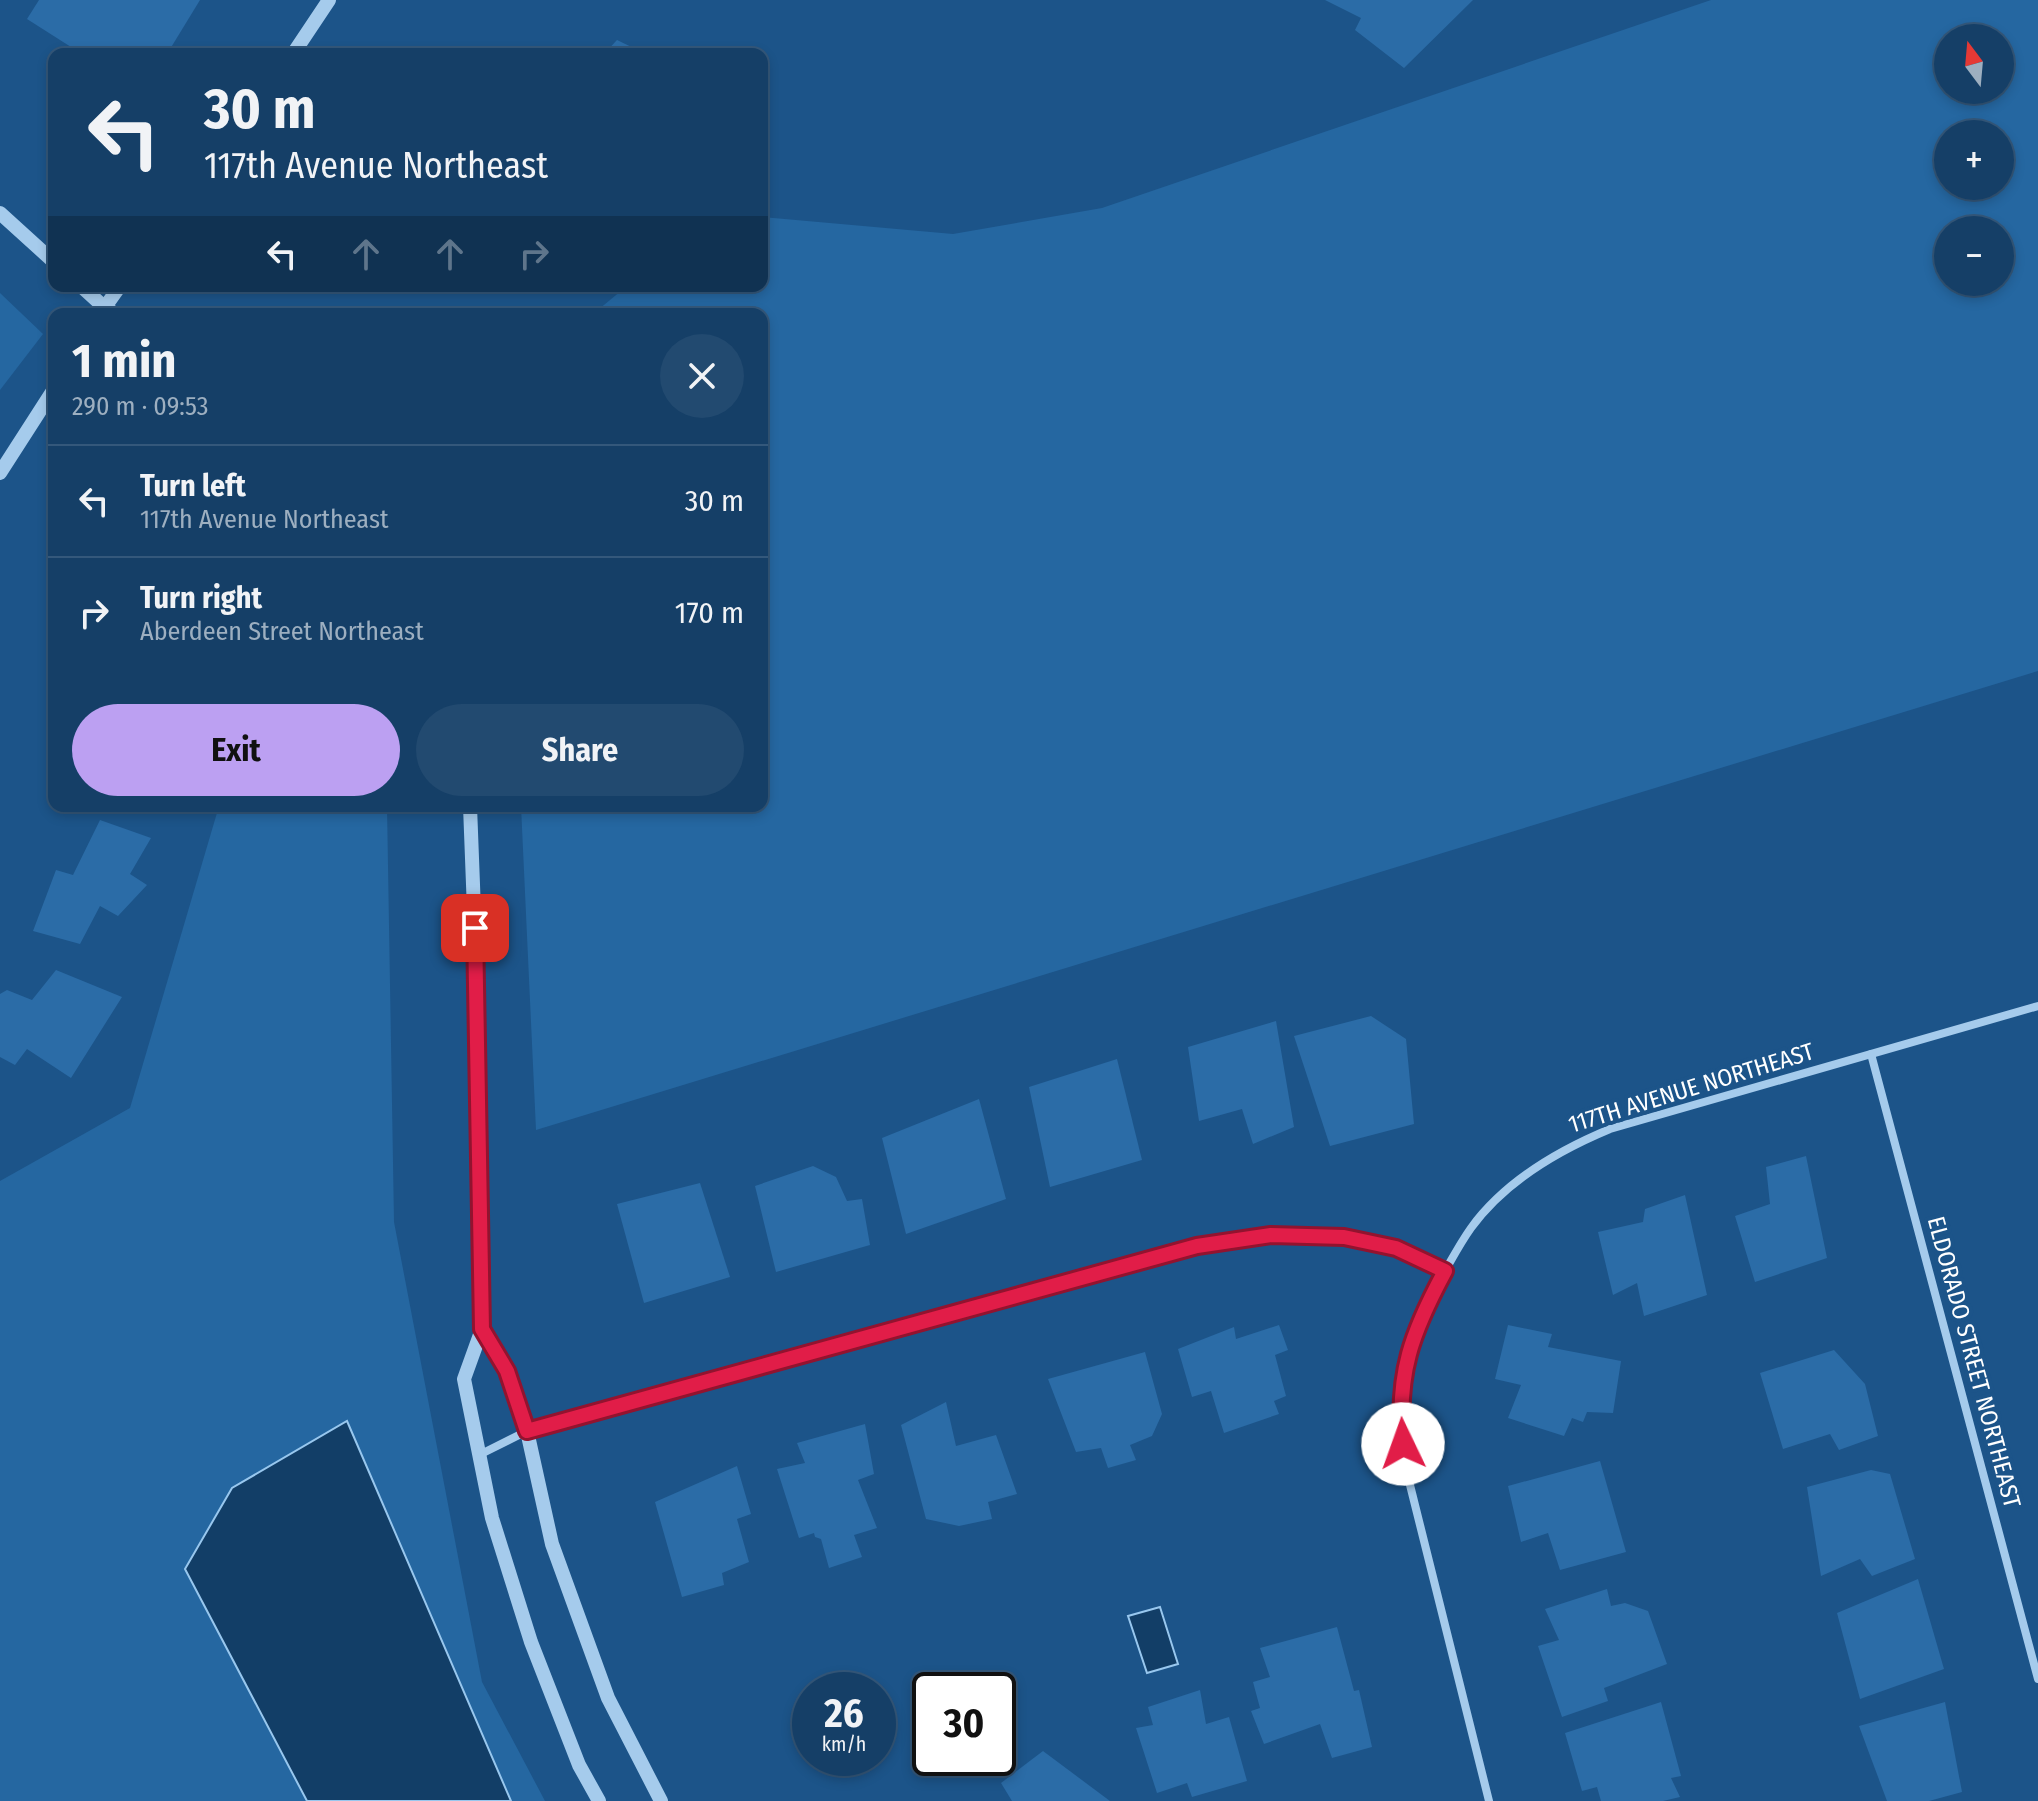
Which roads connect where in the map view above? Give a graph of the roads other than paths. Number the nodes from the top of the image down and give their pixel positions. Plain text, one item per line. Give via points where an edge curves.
1 (329, 0) edge
2 (297, 48) edge
3 (0, 213) edge
4 (48, 257) edge
5 (87, 292) edge
6 (103, 308) edge
7 (48, 398) edge
8 (0, 473) edge
9 (470, 812) edge
10 (2038, 1006) edge
11 (1871, 1054) junction
12 (1445, 1271) junction
13 (482, 1329) junction
14 (527, 1431) junction
15 (479, 1455) junction
16 (2038, 1679) edge
17 (599, 1801) edge
18 (661, 1801) edge
19 (1489, 1801) edge

1 - 2 street
3 - 4 street
5 - 6 street
7 - 8 street
9 - 13 street
10 - 11 street, 117TH AVENUE NORTHEAST
11 - 12 street, 117TH AVENUE NORTHEAST via 1610,1129 1567,1147 1517,1180 1471,1227
11 - 16 street, ELDORADO STREET NORTHEAST
12 - 14 street via 1396,1248 1344,1237 1271,1235 1197,1246
12 - 19 street, 117TH AVENUE NORTHEAST via 1421,1316 1404,1365 1400,1416 1407,1473
13 - 14 street via 507,1371
13 - 15 street via 464,1379
14 - 15 street
14 - 18 street via 552,1544 608,1698
15 - 17 street via 492,1518 531,1642 579,1765

